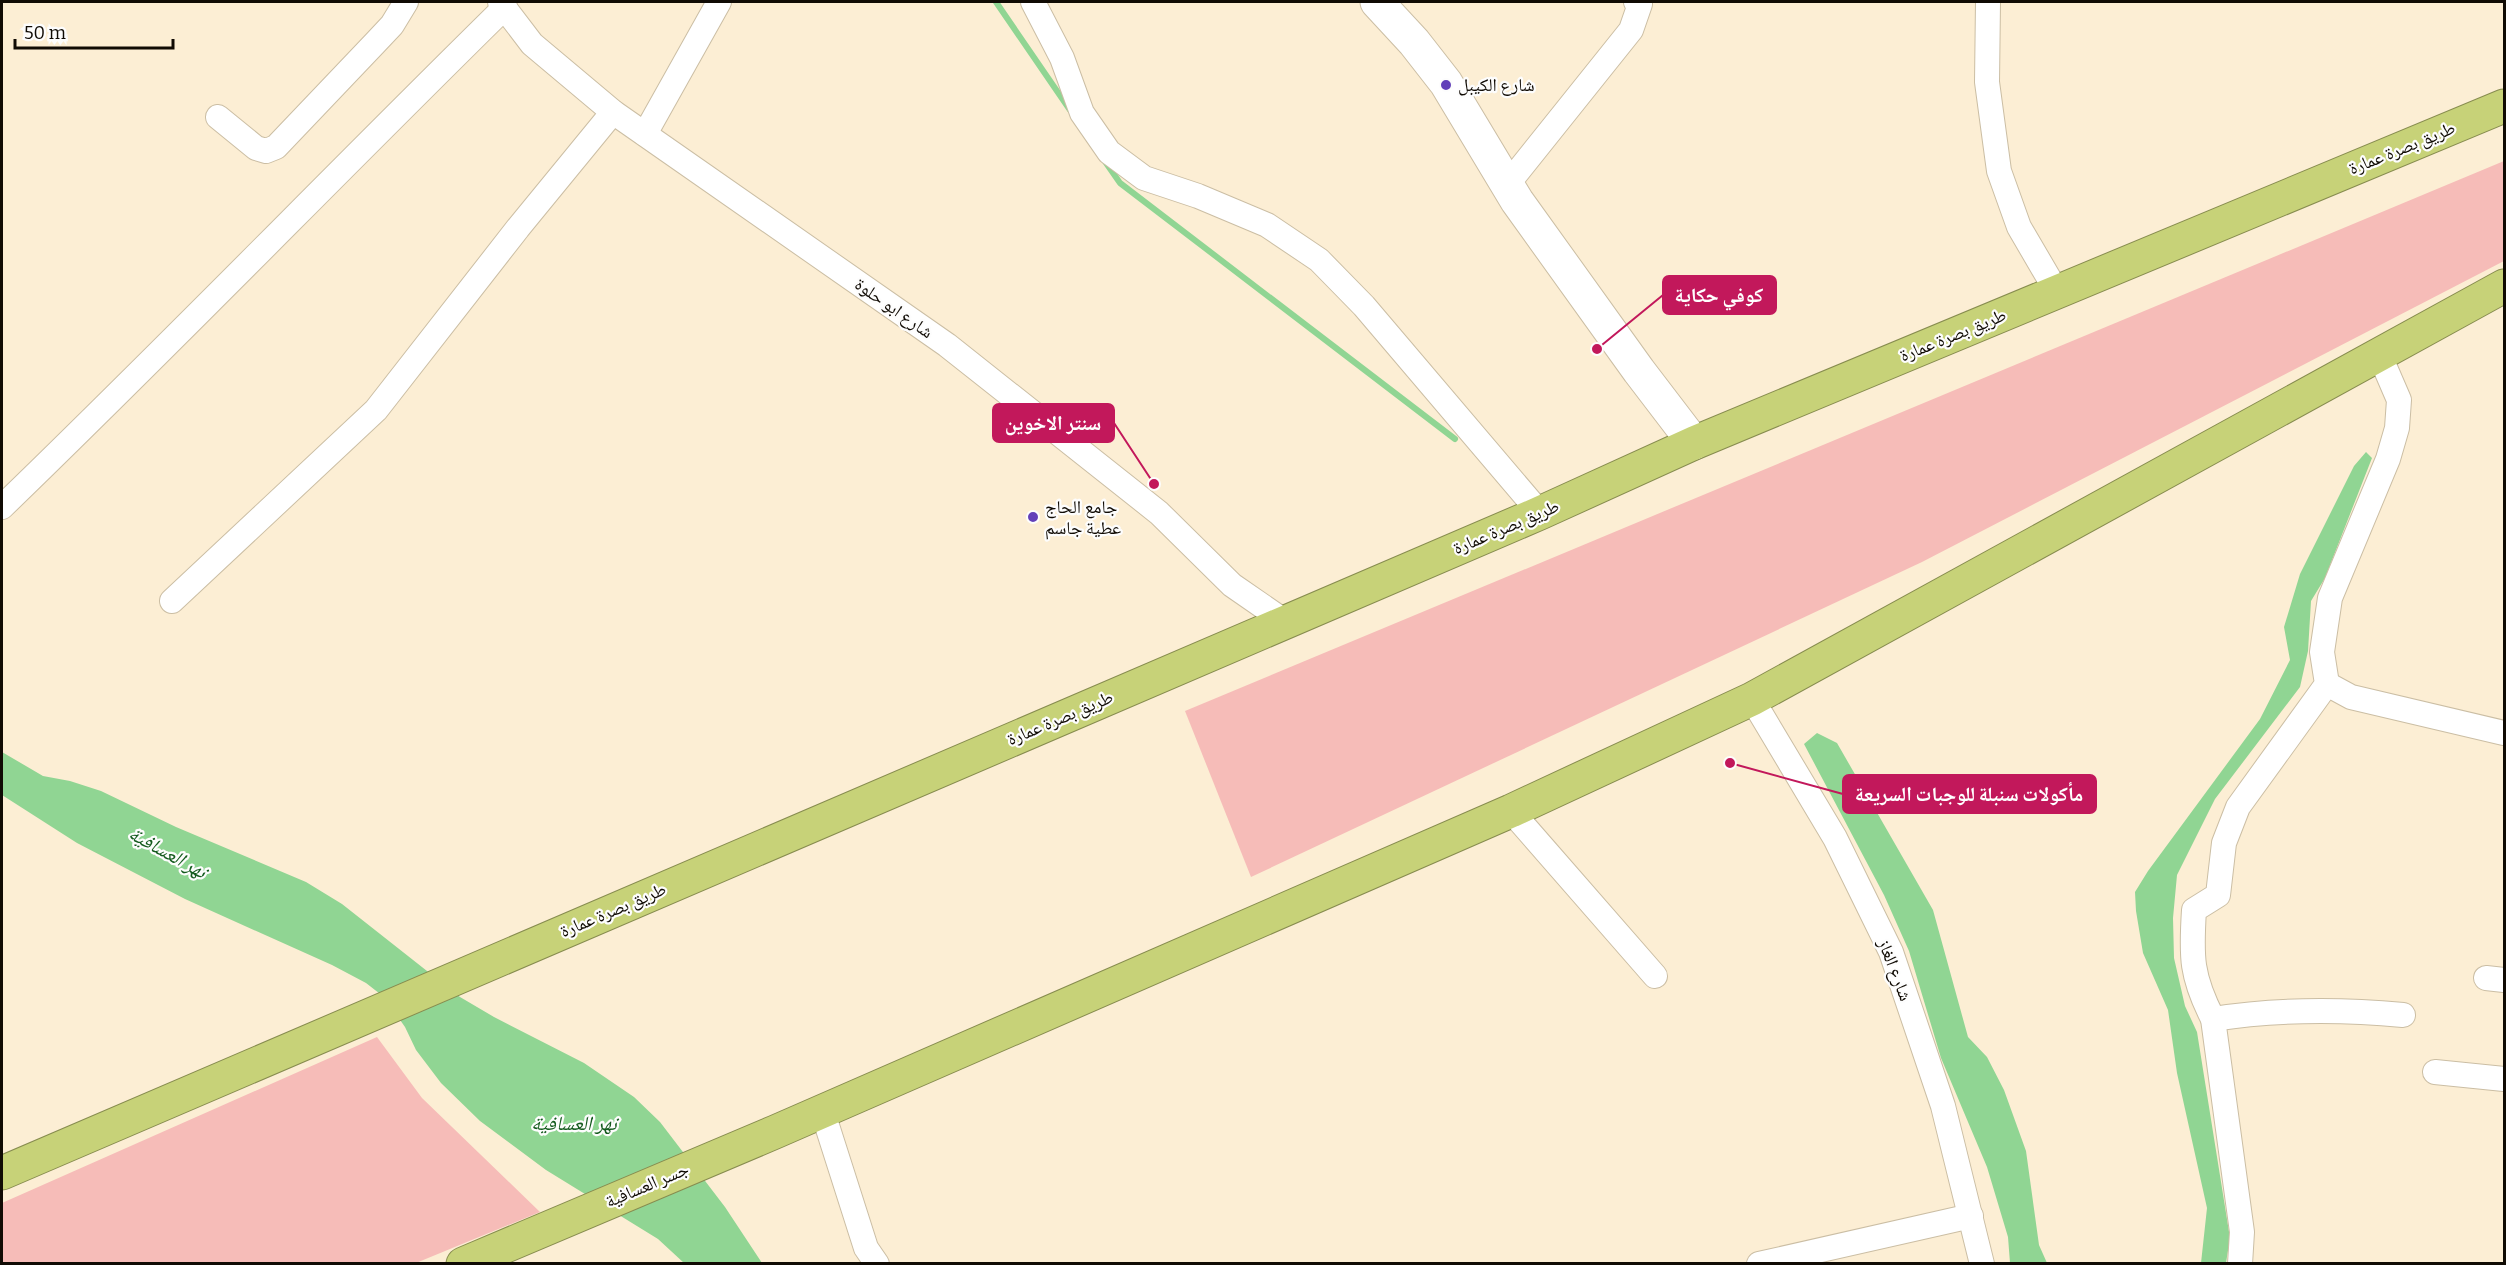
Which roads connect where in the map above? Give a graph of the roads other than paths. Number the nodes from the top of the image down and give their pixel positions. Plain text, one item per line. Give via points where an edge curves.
1 (406, 2) edge
2 (719, 2) edge
3 (1033, 2) edge
4 (1377, 2) edge
5 (1636, 2) edge
6 (1988, 2) edge
7 (502, 4) edge
8 (2505, 106) edge
9 (613, 112) junction
10 (218, 117) dead end
11 (645, 135) junction
12 (1507, 185) junction
13 (2505, 286) edge
14 (2057, 292) junction
15 (2380, 356) junction
16 (1694, 442) junction
17 (2, 507) edge
18 (1540, 513) junction
19 (172, 601) dead end
20 (1284, 621) junction
21 (2327, 684) junction
22 (1752, 699) junction
23 (2505, 733) edge
24 (1511, 810) junction
25 (1655, 976) dead end
26 (2403, 1015) dead end
27 (2213, 1019) junction
28 (2435, 1072) dead end
29 (2505, 1079) edge
30 (822, 1110) junction
31 (2, 1173) edge
32 (1971, 1216) junction
33 (480, 1260) edge
34 (877, 1263) edge
35 (1759, 1263) edge
36 (1983, 1263) edge
37 (2240, 1263) edge

1 - 10 street via 392,25 276,147 266,151 256,148
2 - 11 street
3 - 18 street via 1062,58 1082,113 1109,152 1144,178 1267,225 1318,260 1364,306
4 - 12 street via 1446,83
5 - 12 street via 1640,4 1631,30
6 - 14 street via 1987,82 1999,171 2019,227
7 - 9 street, شارع ابو حلوة via 532,45
7 - 17 street via 125,388
8 - 14 highway, طريق بصرة عمارة
9 - 11 street, شارع ابو حلوة
9 - 19 street via 376,410
11 - 20 street, شارع ابو حلوة via 947,345 1159,513 1232,585
12 - 16 street
13 - 15 highway
14 - 16 highway, طريق بصرة عمارة
15 - 21 street via 2399,400 2397,428 2330,598 2322,652
15 - 22 highway
16 - 18 highway, طريق بصرة عمارة
18 - 20 highway, طريق بصرة عمارة
20 - 31 highway, طريق بصرة عمارة
21 - 23 street via 2351,697
21 - 27 street via 2238,807 2224,843 2218,895 2194,910 2191,954 2200,994
22 - 24 highway
22 - 32 street, شارع الغاز via 1835,838 1891,952 1943,1106
24 - 25 street
24 - 30 highway
26 - 27 street via 2346,1010 2254,1013
27 - 37 street via 2242,1232
28 - 29 street
30 - 33 highway, جسر العسافية via 520,1239
30 - 34 street via 866,1248
32 - 35 street
32 - 36 street, شارع الغاز

